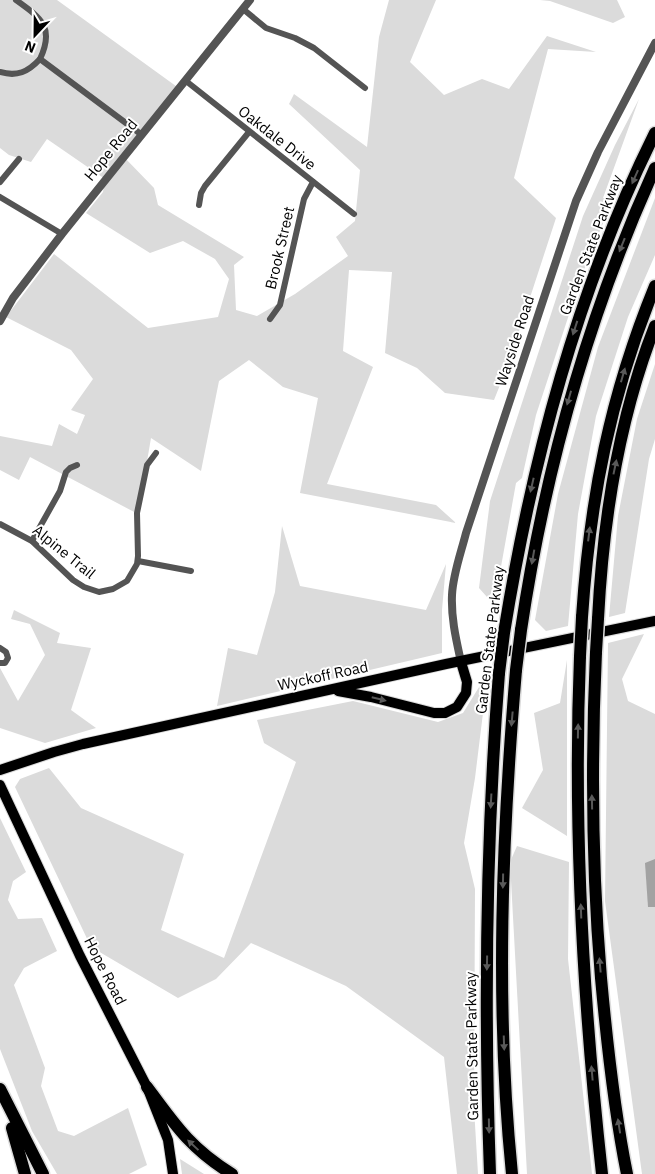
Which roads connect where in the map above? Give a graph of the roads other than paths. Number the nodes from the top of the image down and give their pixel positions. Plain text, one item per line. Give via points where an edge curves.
1 (16, 0) edge
2 (250, 0) edge
3 (243, 9) junction
4 (655, 43) edge
5 (40, 59) junction
6 (0, 72) edge
7 (186, 81) junction
8 (365, 88) dead end
9 (249, 132) junction
10 (655, 133) edge
11 (142, 135) junction
12 (19, 159) dead end
13 (655, 168) edge
14 (0, 182) edge
15 (313, 182) junction
16 (0, 197) edge
17 (199, 205) dead end
18 (354, 214) dead end
19 (62, 234) junction
20 (655, 286) edge
21 (270, 319) dead end
22 (0, 321) edge
23 (655, 326) edge
24 (156, 453) dead end
25 (77, 466) dead end
26 (0, 524) edge
27 (32, 541) junction
28 (138, 560) junction
29 (191, 571) dead end
30 (655, 621) edge
31 (0, 648) edge
32 (461, 662) junction
33 (0, 663) edge
34 (331, 690) junction
35 (0, 770) edge
36 (0, 785) edge
37 (147, 1087) junction
38 (0, 1090) edge
39 (25, 1174) edge
40 (43, 1174) edge
41 (173, 1174) edge
42 (232, 1174) edge
43 (490, 1174) edge
44 (512, 1174) edge
45 (602, 1174) edge
46 (627, 1174) edge

1 - 5 street via 38,17 44,27 47,40
2 - 3 street, Hope Road
3 - 7 street, Hope Road
3 - 8 street via 266,28 314,48
4 - 32 street, Wayside Road via 576,201 466,533 452,594 453,624
5 - 6 street via 23,73
5 - 11 street
7 - 9 street, Oakdale Drive
7 - 11 street, Hope Road
9 - 15 street, Oakdale Drive
9 - 17 street via 205,186
10 -> 43 highway, Garden State Parkway, bridge via 604,249 560,378 530,497 504,633 499,673 488,909
11 - 19 street, Hope Road
12 - 14 street
13 -> 44 highway, Garden State Parkway, bridge via 616,258 570,395 541,511 521,630 505,823 502,912 504,1063
15 - 18 street, Oakdale Drive
15 - 21 street, Brook Street via 304,199 280,305
16 - 19 street
19 - 22 street, Hope Road via 13,298
45 -> 20 highway, bridge via 581,916 578,732 582,617 590,530 606,436 625,367
46 -> 23 highway, bridge via 608,1051 598,932 592,739 604,537 613,476 629,405
24 - 28 street via 147,465 137,513
25 - 27 street via 66,472 60,491
26 - 27 street, Alpine Trail
27 - 28 street, Alpine Trail via 73,580 91,590 109,591 123,584
28 - 29 street
30 - 32 main road, Wyckoff Road
31 - 33 street via 8,658 5,663
32 - 34 main road, Wyckoff Road
34 -> 32 main road via 445,713 457,707 466,693 467,682
34 - 35 main road, Wyckoff Road via 76,746
36 - 37 main road, Hope Road via 80,956
37 - 41 main road, Hope Road via 168,1140
42 -> 37 highway via 187,1139
38 - 39 highway
38 - 40 highway

